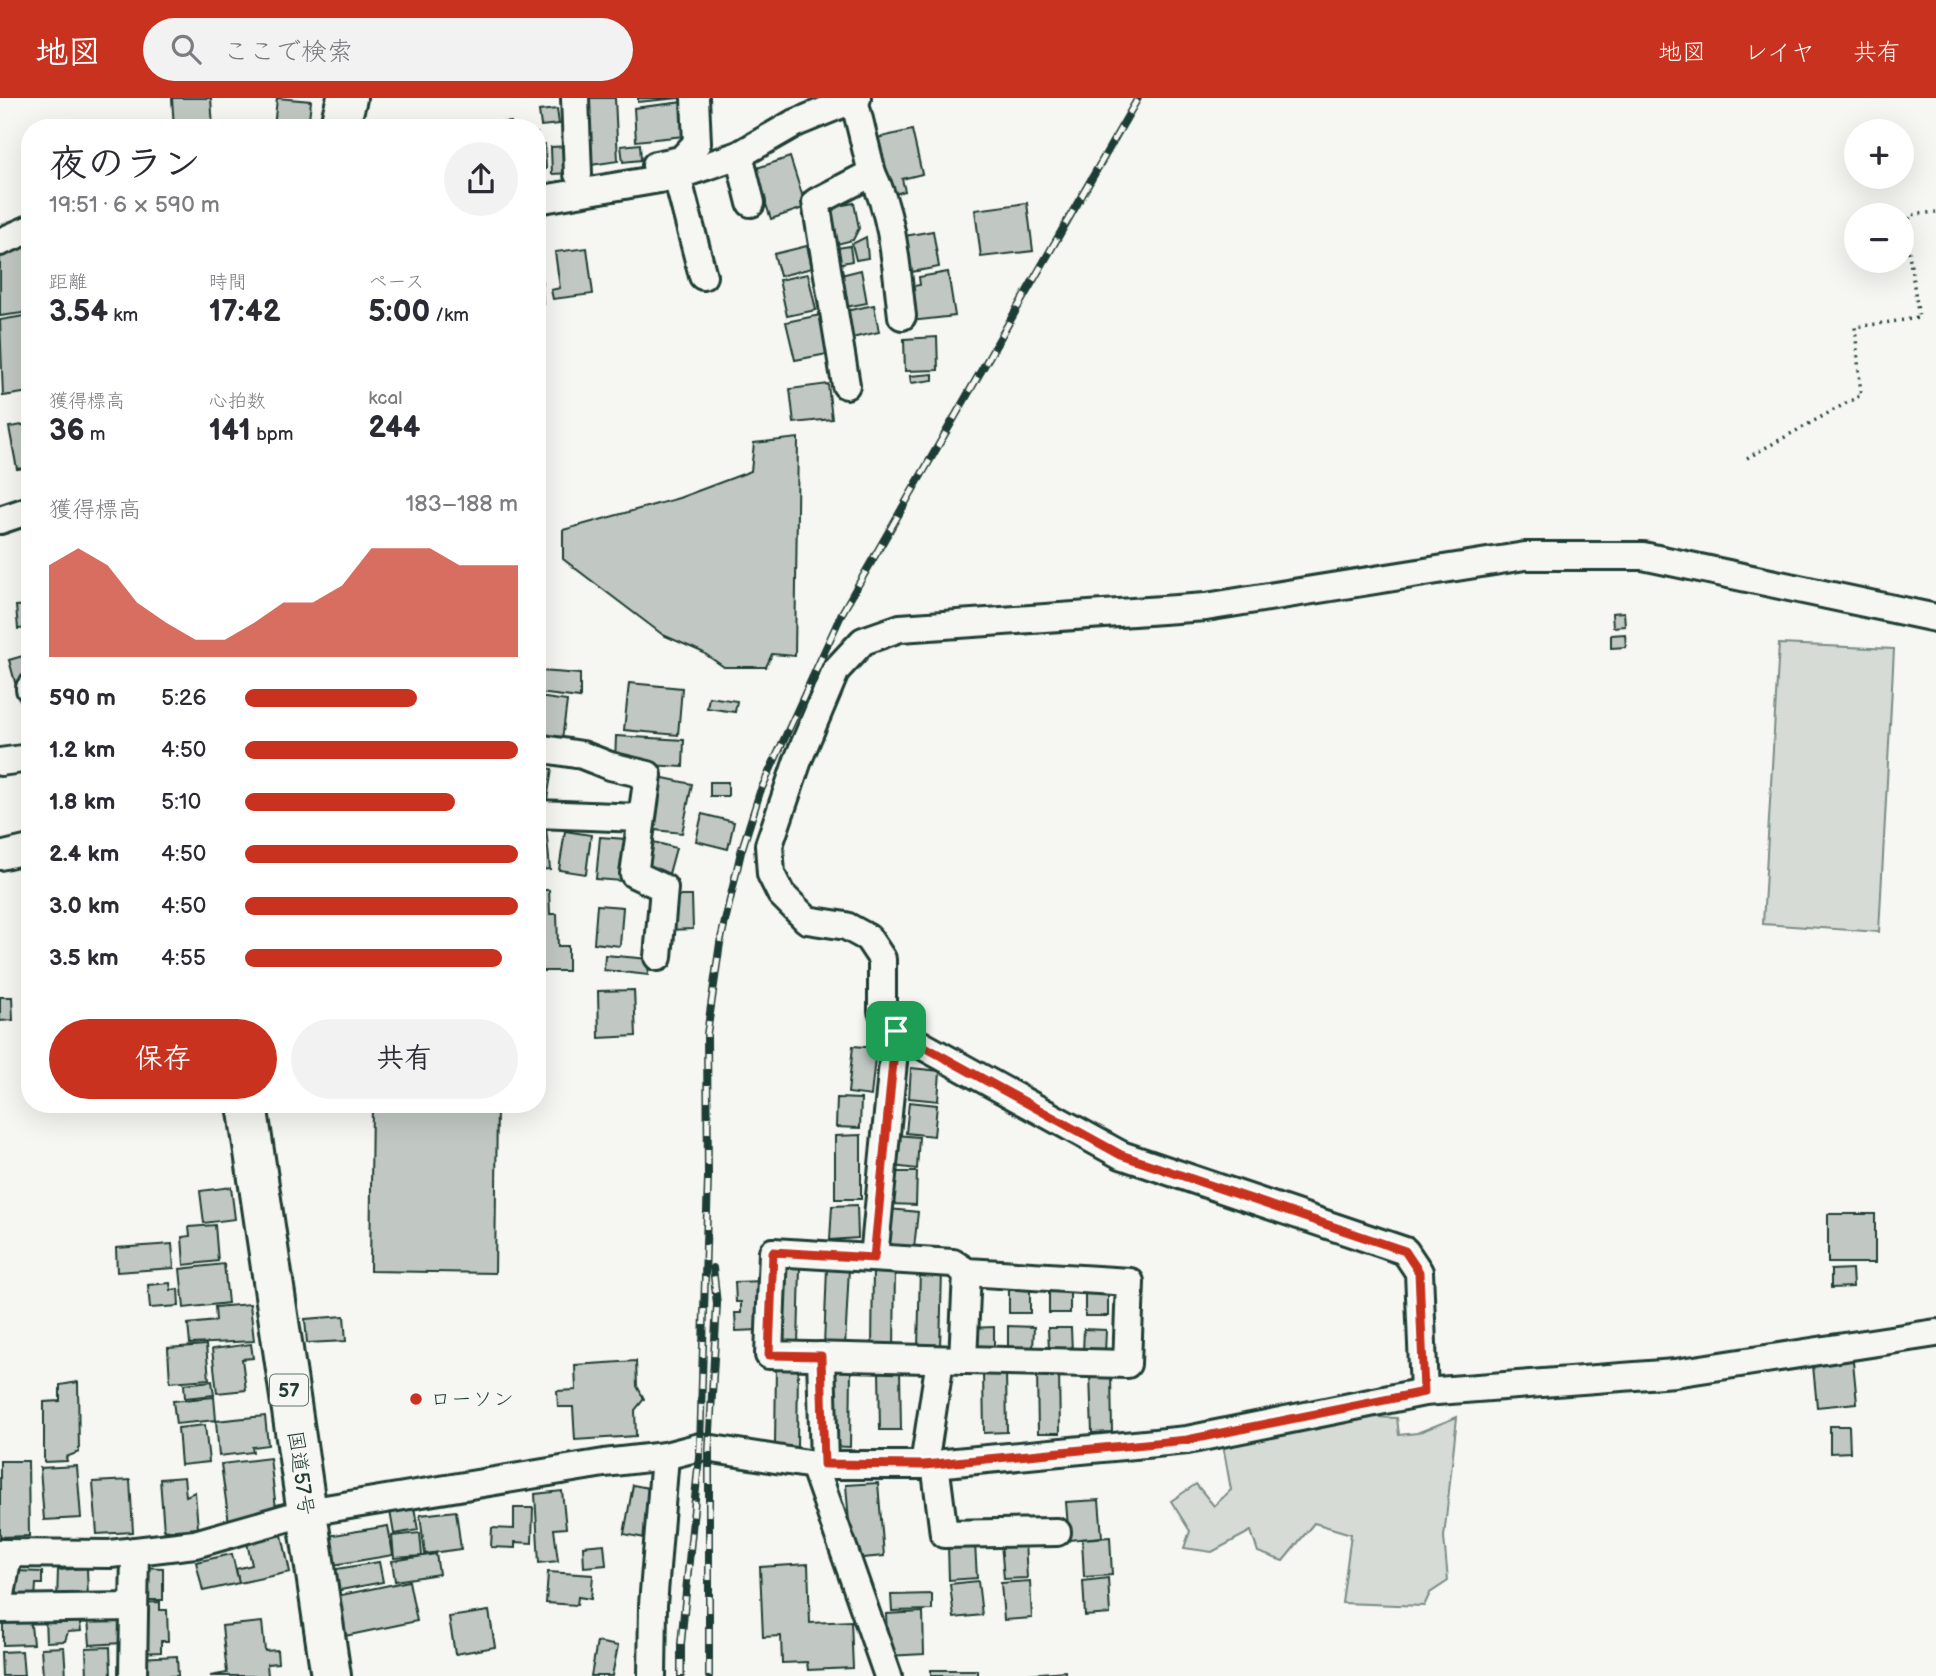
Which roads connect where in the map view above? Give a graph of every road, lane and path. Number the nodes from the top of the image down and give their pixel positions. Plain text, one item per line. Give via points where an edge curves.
1 (347, 98) edge
2 (575, 98) edge
3 (695, 98) edge
4 (856, 98) edge
5 (342, 119) edge
6 (740, 155) junction
7 (872, 173) junction
8 (578, 174) junction
9 (677, 176) junction
10 (546, 182) edge
11 (546, 198) edge
12 (751, 203) dead end
13 (1936, 212) edge
14 (21, 233) edge
15 (0, 242) edge
16 (703, 276) dead end
17 (902, 316) dead end
18 (846, 385) dead end
19 (1747, 458) dead end
20 (21, 513) edge
21 (0, 520) edge
22 (1936, 618) edge
23 (546, 749) edge
24 (21, 759) edge
25 (0, 762) edge
26 (546, 814) edge
27 (641, 818) junction
28 (21, 851) edge
29 (0, 856) edge
30 (658, 957) dead end
31 (896, 1031) junction
32 (248, 1113) edge
33 (874, 1258) junction
34 (967, 1272) junction
35 (1936, 1333) edge
36 (821, 1356) junction
37 (952, 1360) junction
38 (1424, 1392) junction
39 (665, 1456) junction
40 (819, 1464) junction
41 (929, 1464) junction
42 (307, 1512) junction
43 (1057, 1532) dead end
44 (135, 1550) junction
45 (4, 1553) edge
46 (0, 1601) edge
47 (133, 1607) junction
48 (0, 1609) edge
49 (133, 1676) edge
50 (331, 1676) edge
51 (652, 1676) edge
52 (888, 1676) edge

1 - 5 highway
2 - 8 street
3 - 8 street via 697,144 681,160
4 - 6 street via 793,124
4 - 7 street
6 - 9 street
6 - 12 street
7 - 17 street via 892,229
7 - 18 street via 816,202
8 - 10 street
9 - 11 street
9 - 16 street
13 - 19 path via 1912,215 1905,228 1919,318 1855,327 1861,396
14 - 15 street
20 - 21 street
22 - 31 street via 1643,556 1525,556 1206,607 900,628 863,641 836,670 798,760 769,845 771,874 781,894 807,920 846,926 868,938 882,959 882,1011
23 - 27 street via 648,775
24 - 25 street
26 - 27 street
27 - 30 street via 634,874 664,888
28 - 29 street
31 - 33 street
31 - 38 street via 1121,1155 1405,1251 1419,1272
32 - 42 highway, 国道57号 / 57
33 - 34 street via 953,1263
33 - 36 street via 773,1252 769,1355
34 - 37 street
34 - 37 street via 1130,1282 1127,1364
35 - 38 street via 1675,1373
36 - 37 street
36 - 40 street
37 - 41 street
38 - 41 street via 1187,1440
39 - 40 street via 699,1447
39 - 42 street
39 - 51 street
40 - 41 street
40 - 52 street
41 - 43 street via 944,1534
42 - 44 street via 195,1544
42 - 50 highway, 国道57号 / 57
44 - 45 street
44 - 47 street
45 - 46 street
47 - 48 street
47 - 49 street

